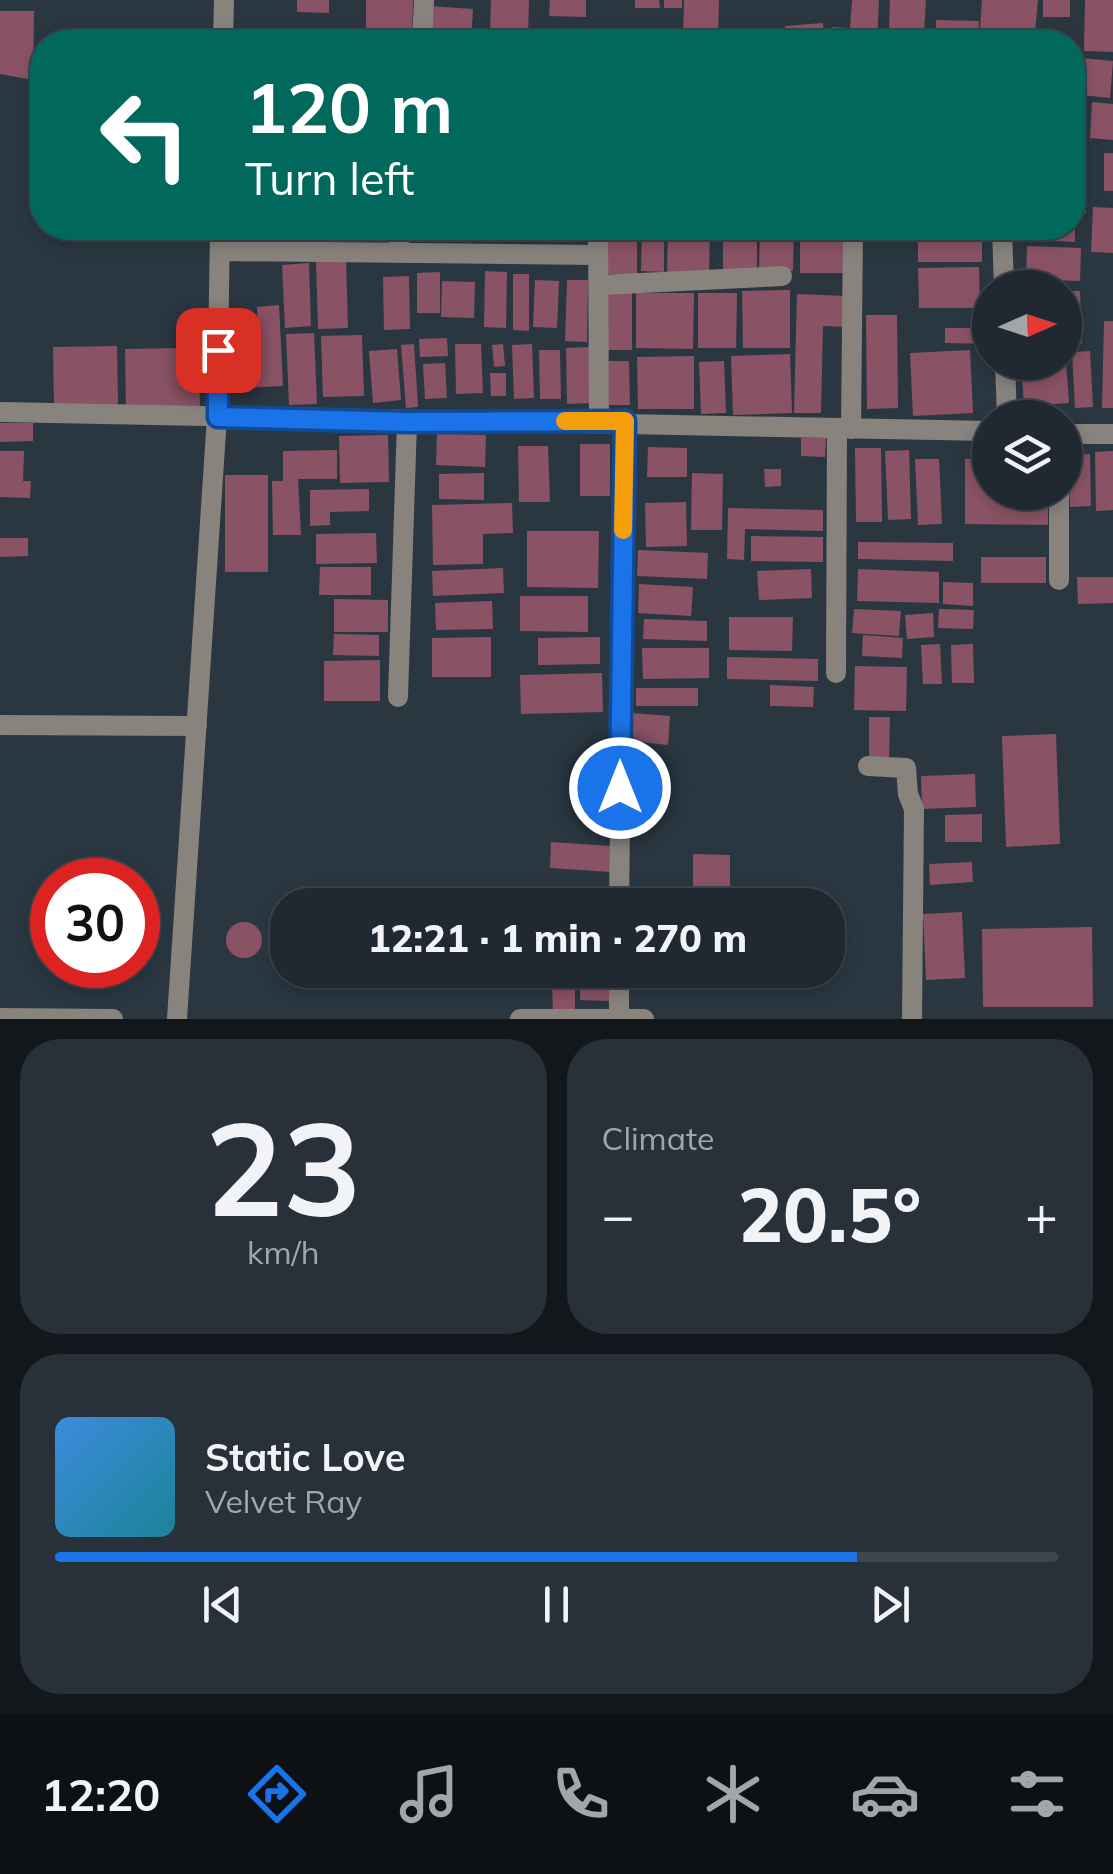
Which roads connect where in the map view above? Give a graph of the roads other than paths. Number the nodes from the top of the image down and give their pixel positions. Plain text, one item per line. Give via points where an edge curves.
1 (224, 0) edge
2 (424, 0) edge
3 (223, 30) edge
4 (423, 30) edge
5 (220, 240) edge
6 (399, 240) edge
7 (598, 240) edge
8 (853, 240) edge
9 (1002, 240) edge
10 (220, 250) junction
11 (399, 252) junction
12 (598, 255) junction
13 (1003, 270) edge
14 (782, 276) dead end
15 (600, 286) junction
16 (0, 412) edge
17 (218, 417) junction
18 (599, 420) junction
19 (625, 421) junction
20 (407, 422) junction
21 (844, 428) junction
22 (972, 432) edge
23 (1082, 434) edge
24 (1113, 434) edge
25 (1059, 510) edge
26 (1060, 580) dead end
27 (836, 673) dead end
28 (398, 697) dead end
29 (0, 726) edge
30 (197, 726) junction
31 (868, 766) dead end
32 (620, 888) edge
33 (619, 988) edge
34 (0, 1018) edge
35 (113, 1019) edge
36 (177, 1019) edge
37 (520, 1019) edge
38 (619, 1019) edge
39 (644, 1019) edge
40 (912, 1019) edge

1 - 3 street
2 - 4 street
5 - 10 street
6 - 11 street
7 - 12 street
8 - 21 street
9 - 13 street
10 - 11 street
10 - 17 street
11 - 12 street
12 - 15 street
14 - 15 street
15 - 18 street
16 - 17 street
17 - 20 street
17 - 30 street
18 - 19 street
18 - 20 street
19 - 21 street
19 - 32 street
20 - 28 street
21 - 22 street
21 - 27 street
23 - 24 street
25 - 26 street
29 - 30 street
30 - 36 street
31 - 40 street via 906,768 914,808
33 - 38 street
34 - 35 street
37 - 38 street
38 - 39 street

